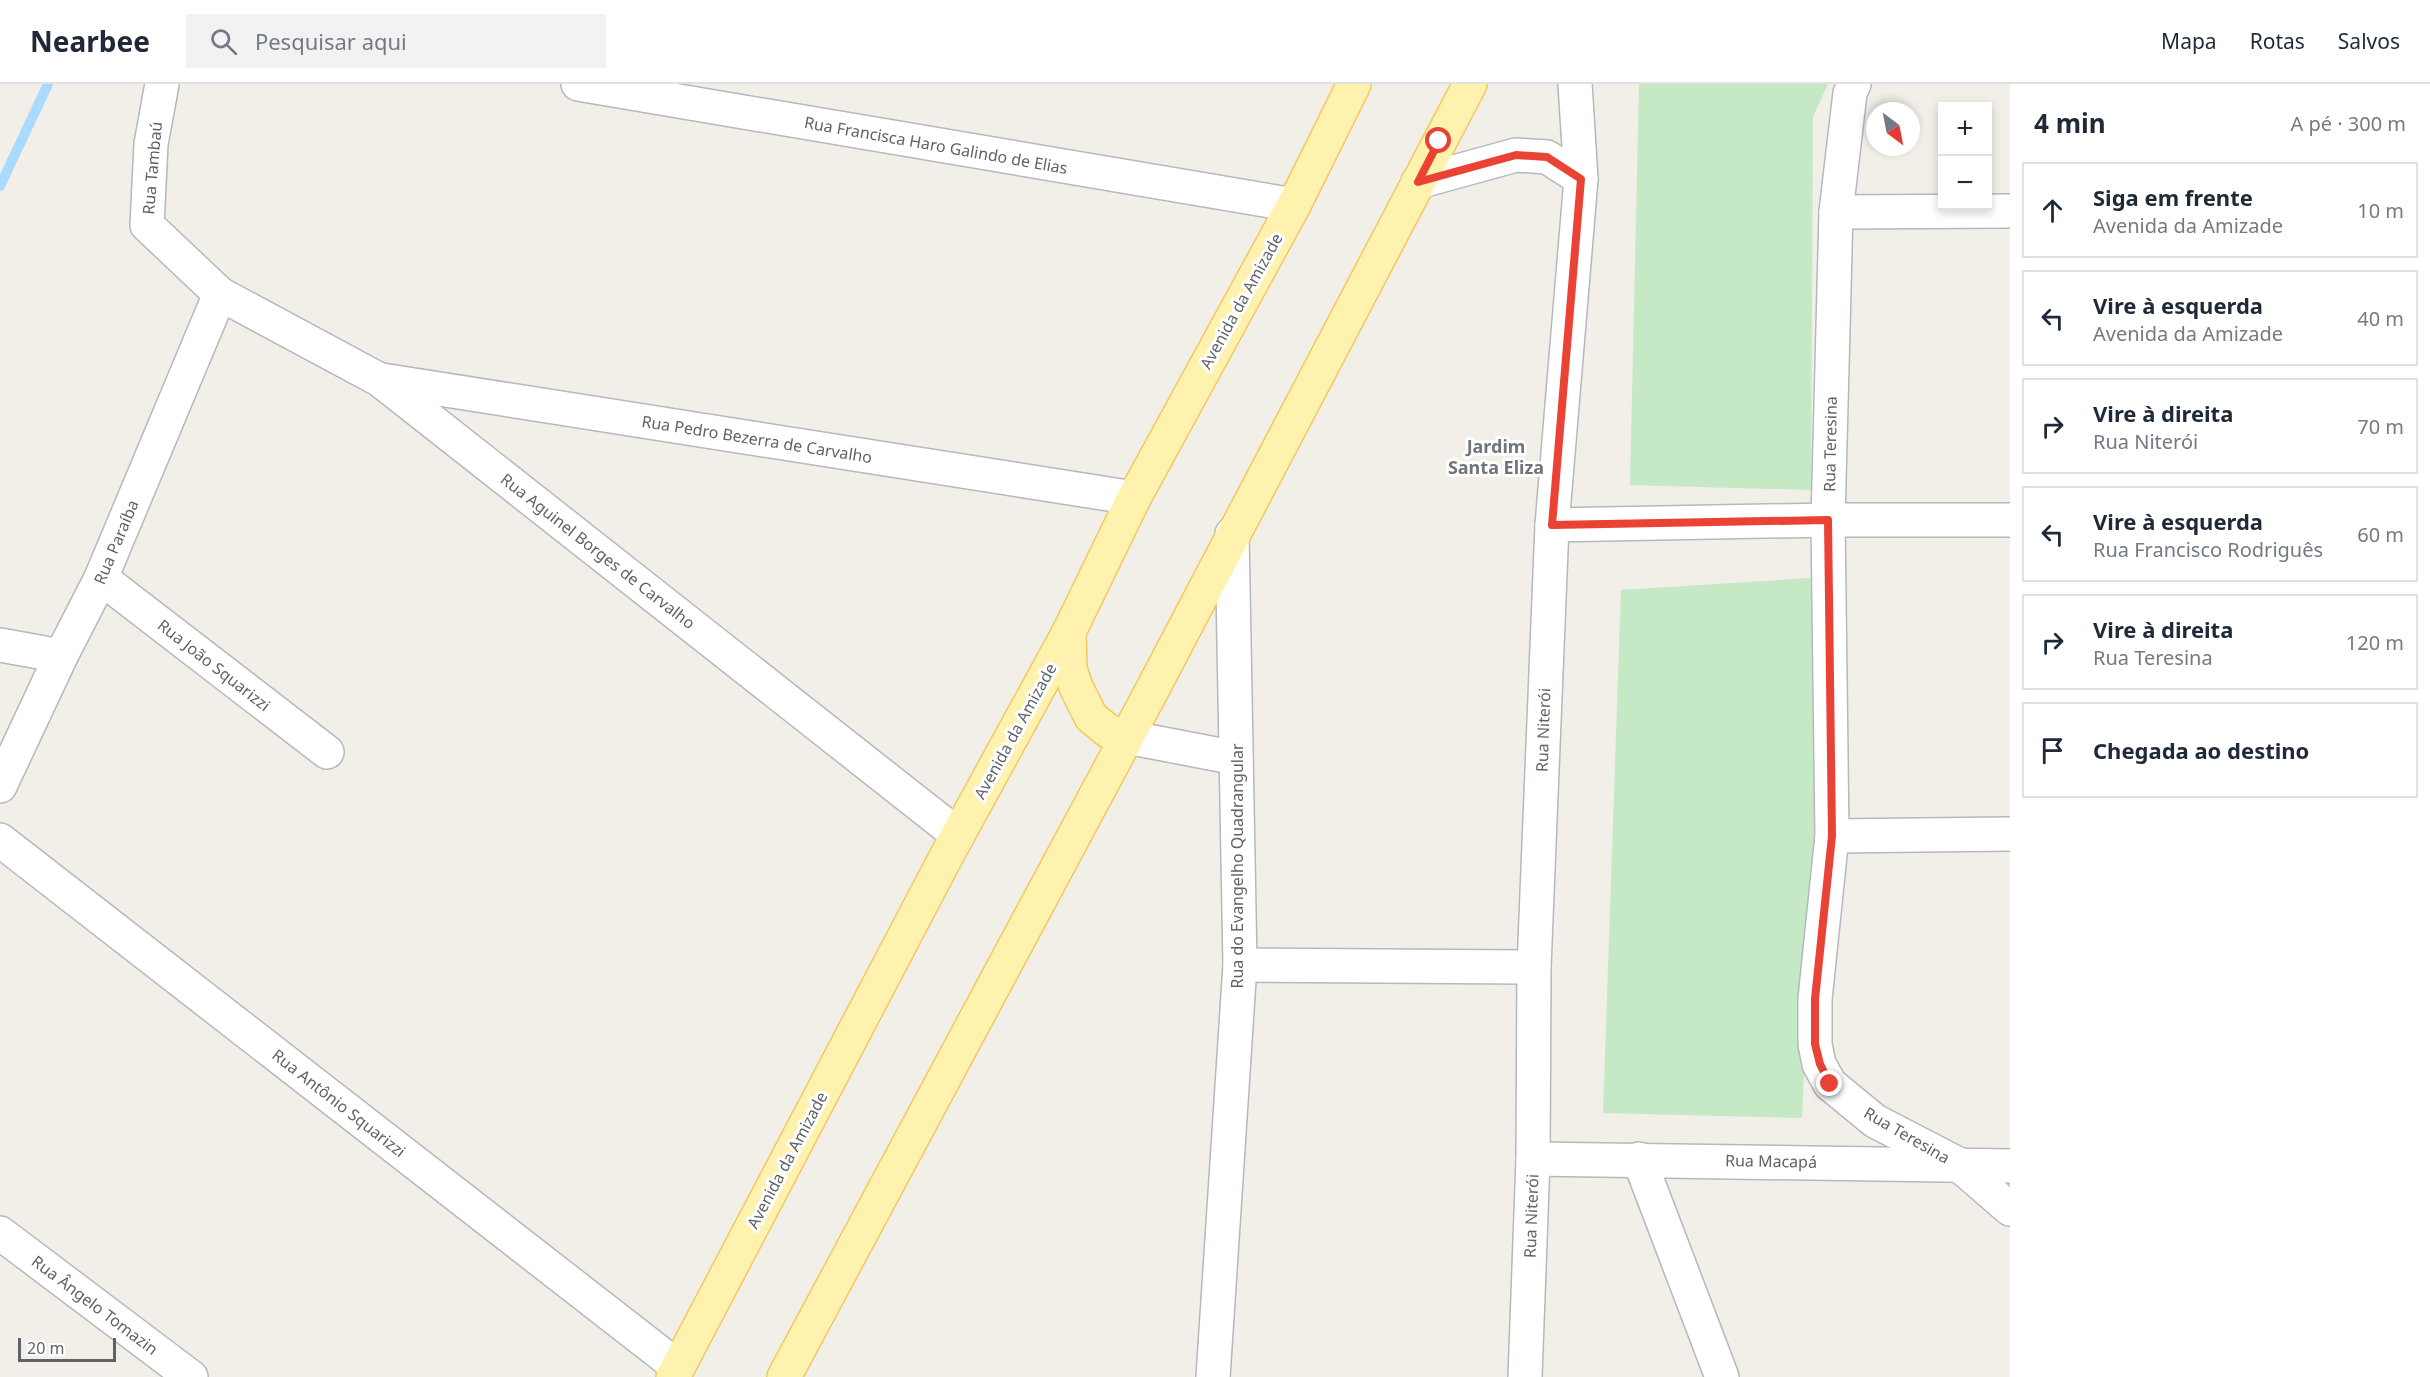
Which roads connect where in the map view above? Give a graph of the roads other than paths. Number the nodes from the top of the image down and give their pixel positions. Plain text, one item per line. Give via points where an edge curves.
1 (162, 84) edge
2 (578, 84) edge
3 (1354, 84) edge
4 (1470, 84) edge
5 (1575, 84) edge
6 (1854, 84) edge
7 (1581, 179) junction
8 (1418, 182) junction
9 (1294, 205) junction
10 (2010, 211) edge
11 (1836, 212) junction
12 (220, 294) junction
13 (380, 380) junction
14 (1134, 498) junction
15 (1828, 520) junction
16 (2010, 520) edge
17 (1552, 525) junction
18 (1232, 534) junction
19 (101, 578) junction
20 (1070, 632) junction
21 (0, 645) edge
22 (61, 656) junction
23 (1127, 737) junction
24 (327, 752) dead end
25 (1236, 758) junction
26 (0, 786) edge
27 (2010, 834) edge
28 (958, 835) junction
29 (1832, 836) junction
30 (0, 840) edge
31 (1240, 965) junction
32 (1534, 967) junction
33 (1533, 1159) junction
34 (1639, 1159) junction
35 (1958, 1164) junction
36 (2010, 1166) edge
37 (2010, 1209) edge
38 (0, 1233) edge
39 (676, 1372) edge
40 (191, 1377) edge
41 (784, 1377) edge
42 (1213, 1377) edge
43 (1525, 1377) edge
44 (1722, 1377) edge

1 - 12 street, Rua Tambaú via 151,144 147,225
2 - 9 street, Rua Francisca Haro Galindo de Elias
3 - 9 main road, Avenida da Amizade
4 - 8 main road
5 - 7 street, Rua Niterói
6 - 11 street, Rua Teresina
7 - 8 street via 1547,157 1516,155
7 - 17 street, Rua Niterói
8 - 18 main road
9 - 14 main road, Avenida da Amizade
10 - 11 street
11 - 15 street, Rua Teresina
12 - 13 street, Rua Aguinel Borges de Carvalho
12 - 19 street, Rua Paraíba
13 - 14 street, Rua Pedro Bezerra de Carvalho
13 - 28 street, Rua Aguinel Borges de Carvalho
14 - 20 main road, Avenida da Amizade
15 - 16 street
15 - 17 street
15 - 29 street, Rua Teresina
17 - 32 street, Rua Niterói
18 - 23 main road
18 - 25 street, Rua do Evangelho Quadrangular
19 - 22 street, Rua Paraíba
19 - 24 street, Rua João Squarizzi
20 - 23 main road via 1070,669 1091,717 1108,731
20 - 28 main road, Avenida da Amizade
21 - 22 street
22 - 26 street, Rua Paraíba
23 - 25 street
23 - 41 main road
25 - 31 street, Rua do Evangelho Quadrangular
27 - 29 street
28 - 39 main road, Avenida da Amizade
29 - 35 street, Rua Teresina via 1815,999 1815,1044 1820,1064 1830,1084 1875,1121
30 - 39 street, Rua Antônio Squarizzi
31 - 32 street
31 - 42 street, Rua do Evangelho Quadrangular
32 - 33 street, Rua Niterói
33 - 34 street, Rua Macapá
33 - 43 street, Rua Niterói
34 - 35 street, Rua Macapá
34 - 44 street
35 - 36 street, Rua Macapá
35 - 37 street, Rua Teresina
38 - 40 street, Rua Ângelo Tomazin

